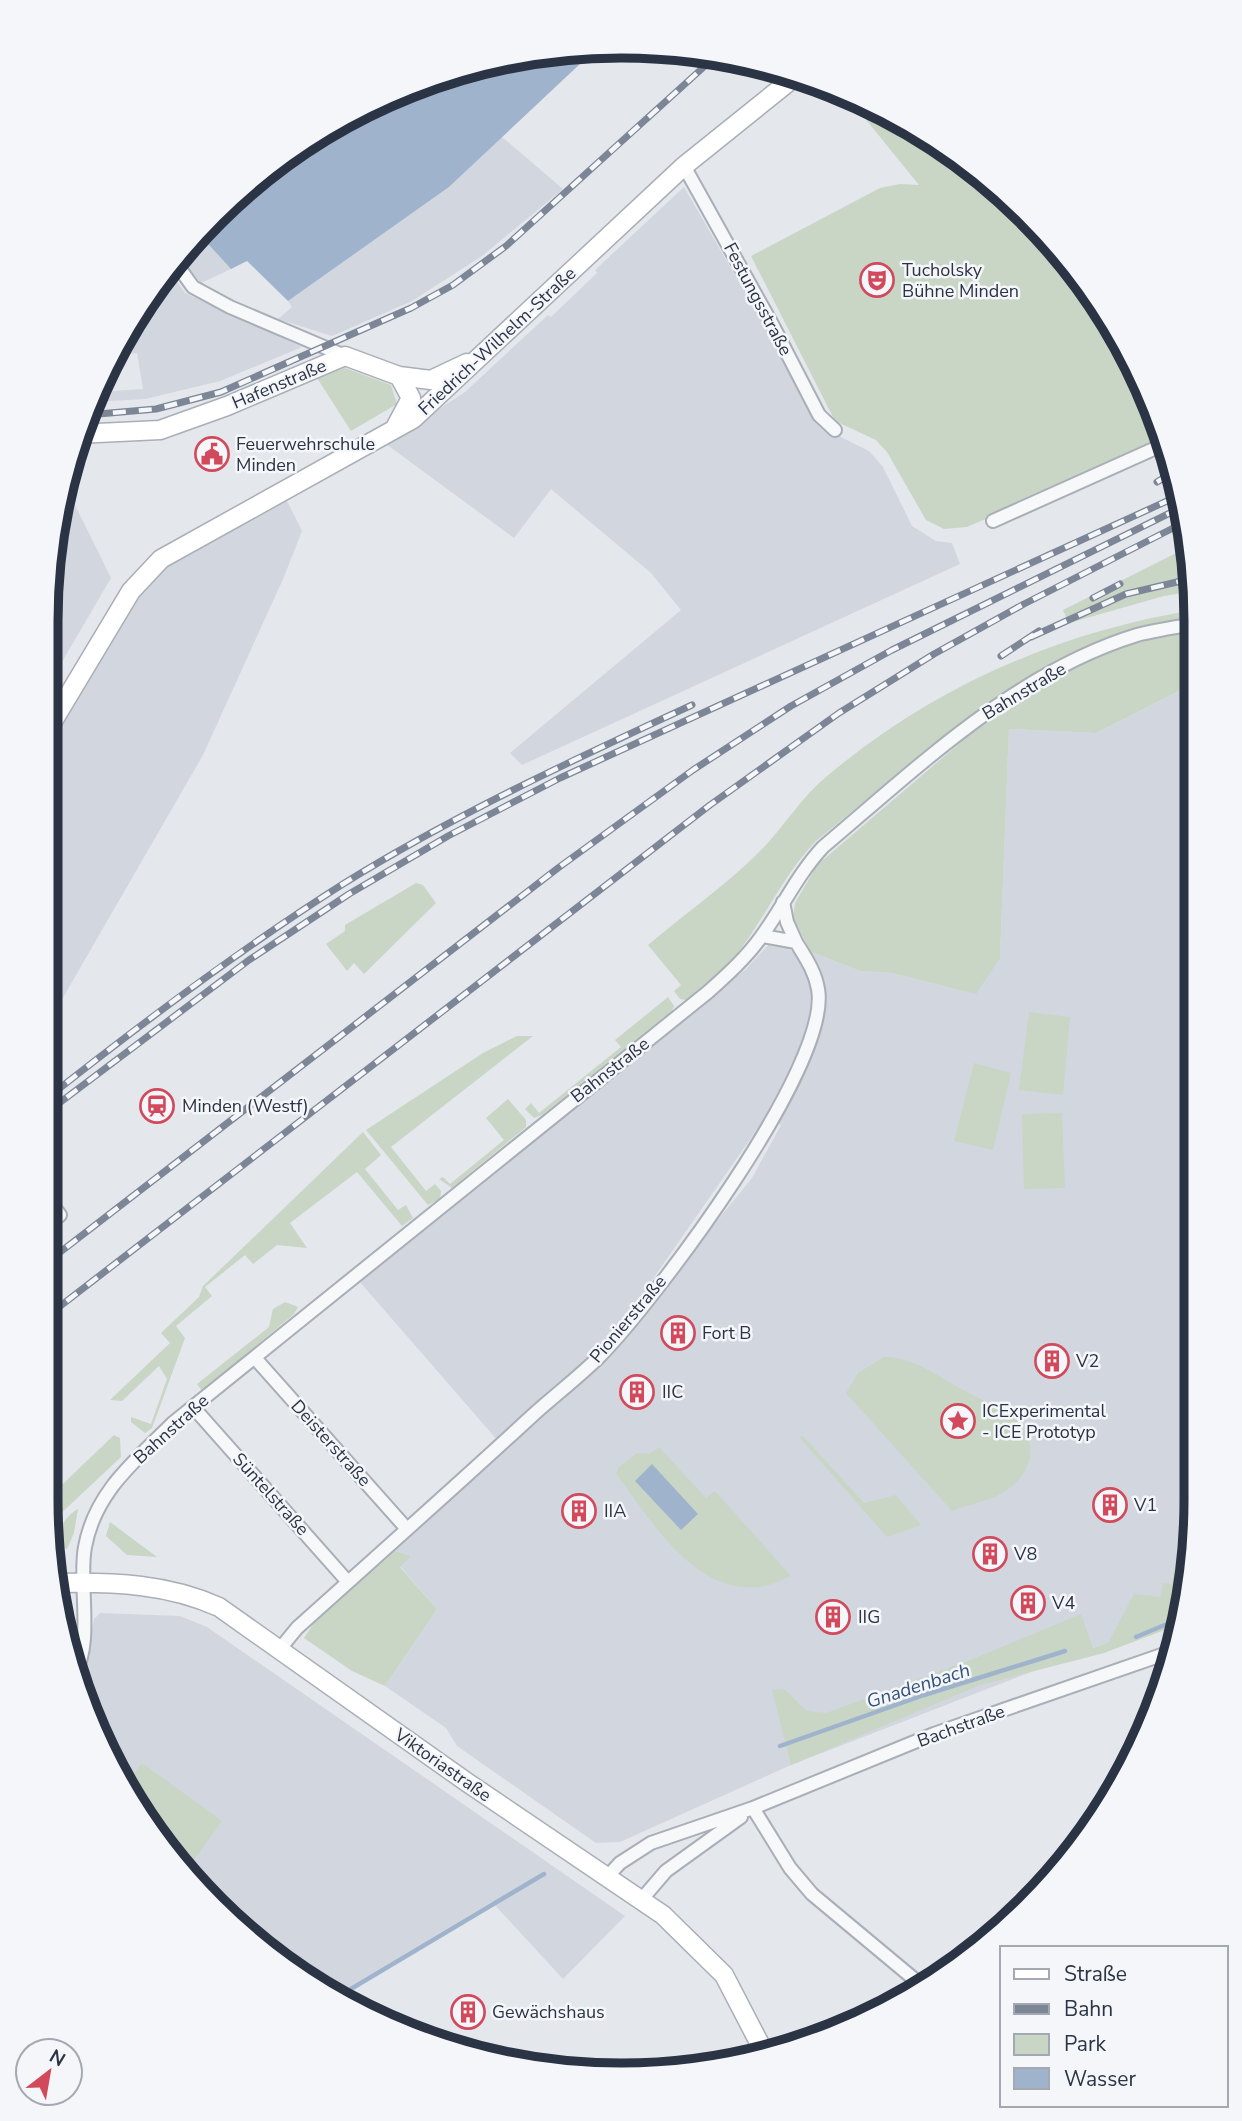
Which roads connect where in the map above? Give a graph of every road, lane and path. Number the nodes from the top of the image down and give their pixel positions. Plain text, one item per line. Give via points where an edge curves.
1 (787, 83) edge
2 (684, 166) junction
3 (181, 270) edge
4 (345, 356) junction
5 (476, 359) junction
6 (399, 376) junction
7 (396, 426) junction
8 (835, 430) dead end
9 (90, 433) edge
10 (1156, 448) edge
11 (993, 522) dead end
12 (1184, 626) edge
13 (58, 712) edge
14 (783, 902) junction
15 (762, 936) junction
16 (796, 942) junction
17 (254, 1358) junction
18 (193, 1407) junction
19 (407, 1529) junction
20 (85, 1582) junction
21 (348, 1582) junction
22 (64, 1583) edge
23 (279, 1650) junction
24 (1162, 1655) edge
25 (80, 1656) edge
26 (752, 1808) junction
27 (607, 1877) junction
28 (642, 1899) junction
29 (915, 1980) edge
30 (761, 2045) edge

1 - 2 main road, Friedrich-Wilhelm-Straße
2 - 5 main road, Friedrich-Wilhelm-Straße
2 - 8 street, Festungsstraße via 819,415
3 - 4 street via 193,287 230,307
4 - 6 main road, Hafenstraße
4 - 9 main road, Hafenstraße via 160,430
5 - 6 main road, Hafenstraße via 431,380
5 - 7 main road, Friedrich-Wilhelm-Straße via 436,401
6 - 7 main road via 411,398
7 - 13 main road, Friedrich-Wilhelm-Straße via 161,559 131,591
10 - 11 street
12 - 14 street, Bahnstraße via 1137,635 1059,668 975,721 823,847
14 - 15 street, Bahnstraße
14 - 16 street, Pionierstraße
15 - 16 street
15 - 17 street, Bahnstraße via 708,992
16 - 19 street, Pionierstraße via 813,968 819,1009 785,1097 755,1151 664,1278 599,1357
17 - 18 street, Bahnstraße
17 - 19 street, Deisterstraße
18 - 20 street, Bahnstraße via 111,1484 100,1501 84,1548
18 - 21 street, Süntelstraße
19 - 21 street, Pionierstraße
20 - 22 main road, Viktoriastraße
20 - 23 main road, Viktoriastraße via 159,1587 196,1597 219,1607
20 - 25 street, Bahnstraße
21 - 23 street, Pionierstraße
23 - 27 main road, Viktoriastraße
24 - 26 street, Bachstraße via 934,1734
26 - 27 street, Bachstraße via 651,1843
26 - 28 street, Bachstraße via 666,1871
26 - 29 street via 812,1894
27 - 28 main road, Viktoriastraße
28 - 30 main road, Viktoriastraße via 680,1929 724,1975

